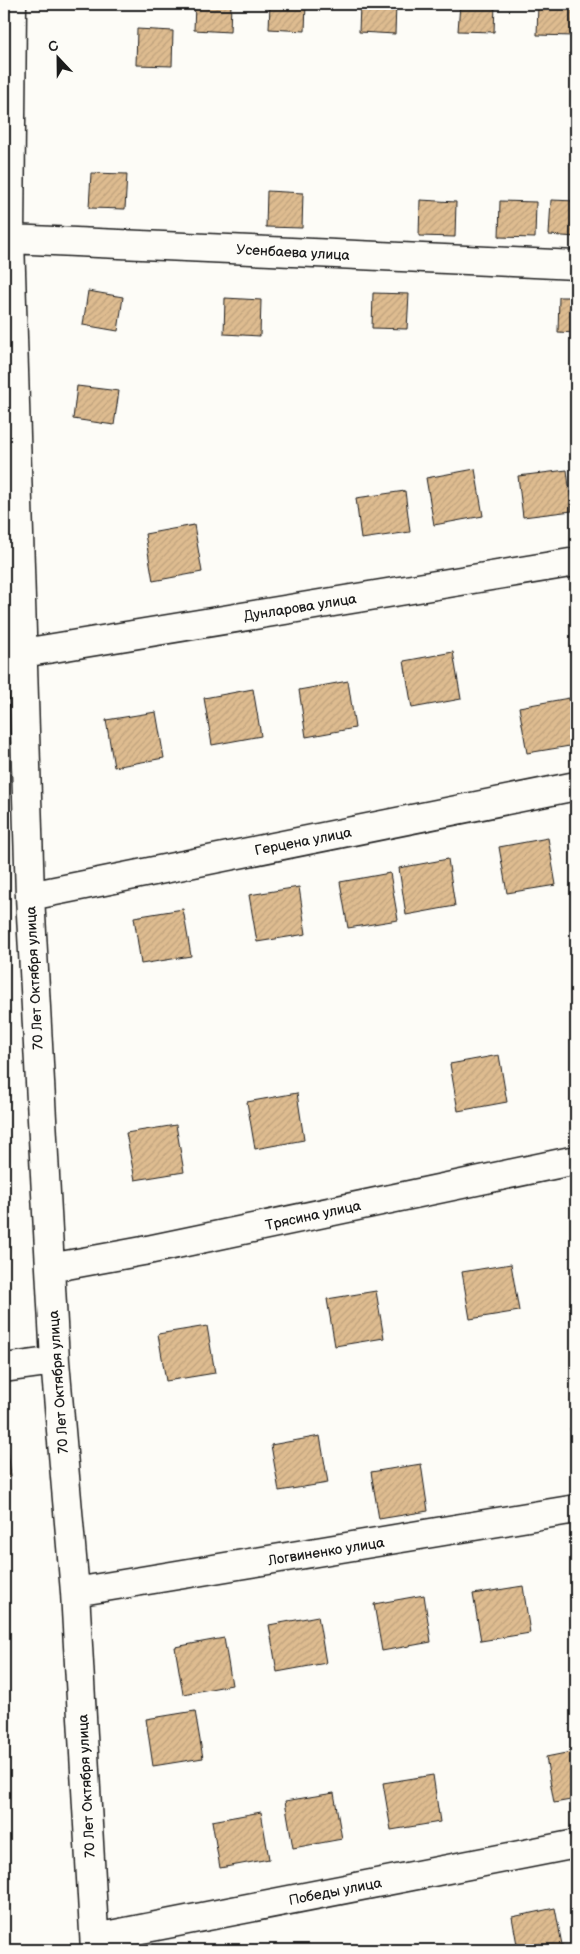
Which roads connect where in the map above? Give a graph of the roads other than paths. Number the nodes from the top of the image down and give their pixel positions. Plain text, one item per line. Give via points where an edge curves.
1 (12, 4) edge
2 (7, 240) edge
3 (576, 265) edge
4 (576, 562) edge
5 (14, 653) edge
6 (576, 786) edge
7 (30, 896) junction
8 (576, 1160) edge
9 (50, 1268) junction
10 (55, 1361) junction
11 (4, 1368) edge
12 (576, 1509) edge
13 (75, 1592) junction
14 (576, 1844) edge
15 (95, 1944) edge

1 - 2 street, 70 Лет Октября улица
2 - 3 street, Усенбаева улица
2 - 5 street, 70 Лет Октября улица
4 - 5 street, Дунларова улица
5 - 7 street, 70 Лет Октября улица
6 - 7 street, Герцена улица
7 - 9 street, 70 Лет Октября улица
8 - 9 street, Трясина улица
9 - 10 street, 70 Лет Октября улица
10 - 11 street
10 - 13 street, 70 Лет Октября улица
12 - 13 street, Логвиненко улица
13 - 15 street, 70 Лет Октября улица
14 - 15 street, Победы улица

